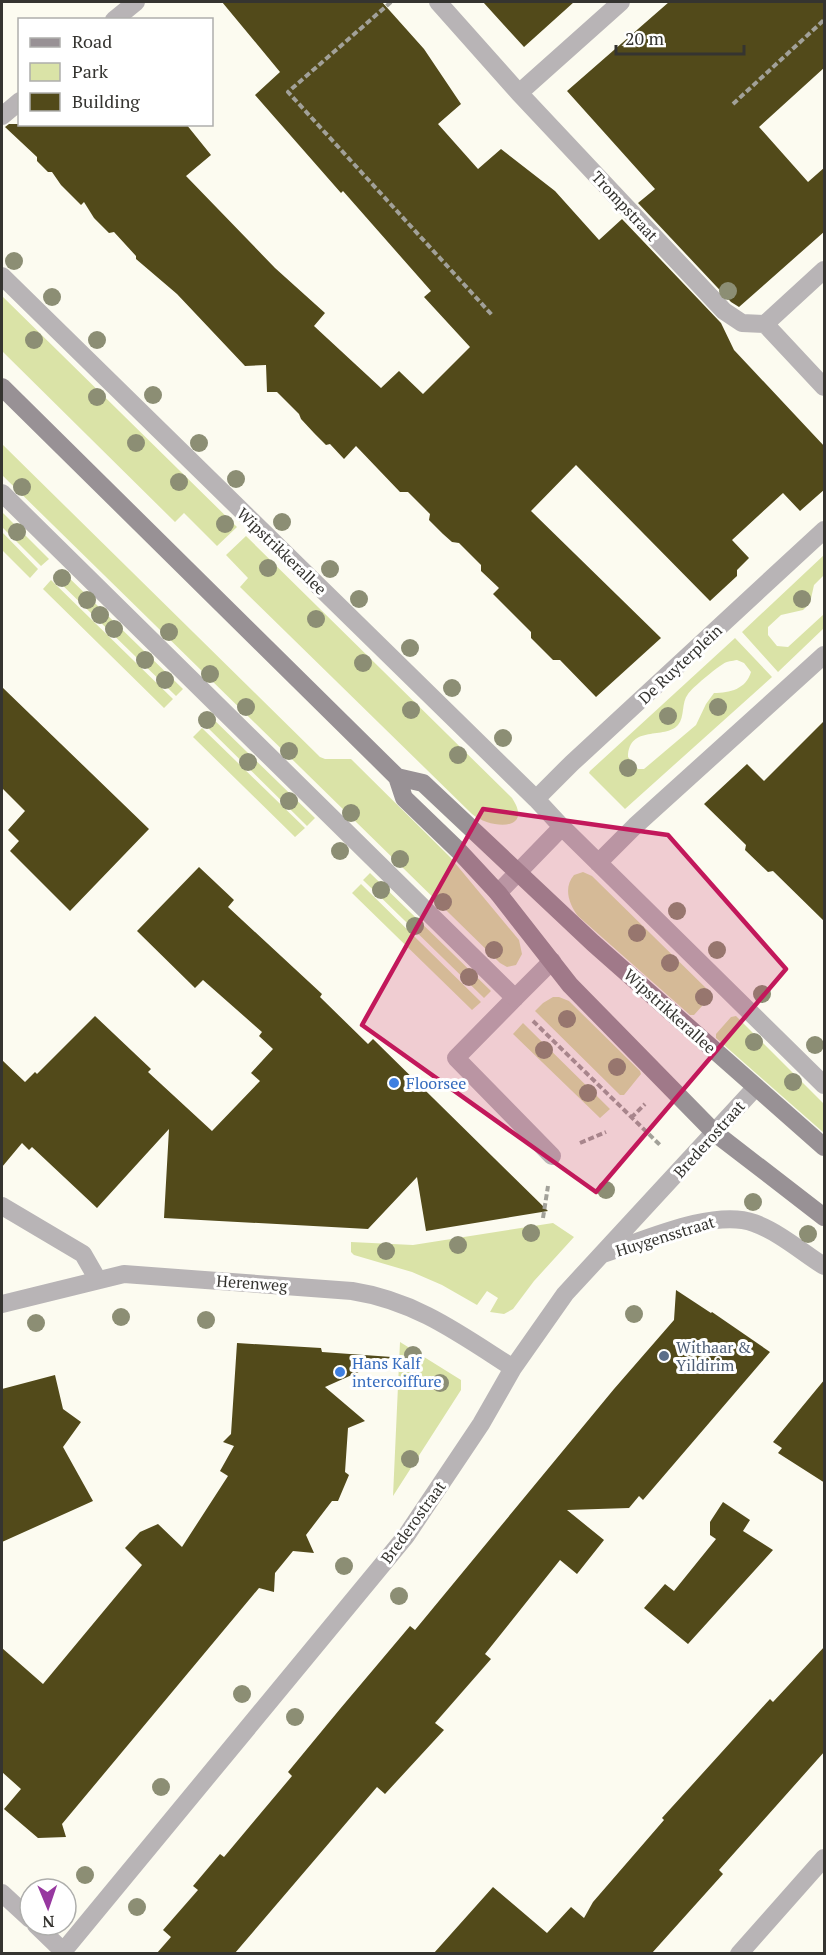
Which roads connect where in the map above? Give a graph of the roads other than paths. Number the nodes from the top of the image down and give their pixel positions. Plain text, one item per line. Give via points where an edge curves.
1 (135, 2) edge
2 (438, 2) edge
3 (621, 2) edge
4 (116, 18) edge
5 (519, 93) junction
6 (18, 103) edge
7 (2, 116) edge
8 (825, 270) edge
9 (2, 276) edge
10 (765, 324) junction
11 (2, 387) edge
12 (825, 387) edge
13 (2, 493) edge
14 (825, 531) edge
15 (825, 655) edge
16 (397, 777) junction
17 (536, 799) junction
18 (562, 827) junction
19 (598, 863) junction
20 (517, 873) junction
21 (498, 893) junction
22 (552, 961) junction
23 (514, 998) junction
24 (825, 1085) edge
25 (756, 1087) junction
26 (715, 1133) junction
27 (825, 1147) edge
28 (552, 1156) dead end
29 (2, 1206) edge
30 (825, 1217) edge
31 (601, 1255) junction
32 (825, 1266) edge
33 (98, 1280) junction
34 (2, 1304) edge
35 (513, 1368) junction
36 (825, 1858) edge
37 (2, 1893) edge
38 (18, 1908) edge
39 (48, 1937) edge
40 (64, 1953) edge
41 (739, 1953) edge

1 - 4 street
2 - 5 street, Trompstraat
3 - 5 street
5 - 10 street, Trompstraat via 724,311 742,323
6 - 7 street
8 - 10 street
9 - 17 street, Wipstrikkerallee
10 - 12 street
11 - 16 main road, Wipstrikkerallee
13 - 23 street
14 - 17 street, De Ruyterplein
15 - 19 street
16 - 20 main road, Wipstrikkerallee via 423,783
16 - 21 main road, Wipstrikkerallee via 404,798
17 - 18 street, Wipstrikkerallee
18 - 19 street, Wipstrikkerallee
18 - 20 street
19 - 24 street, Wipstrikkerallee
20 - 21 street
20 - 25 main road, Wipstrikkerallee
21 - 22 main road, Wipstrikkerallee
22 - 23 street
22 - 26 main road, Wipstrikkerallee via 570,985
23 - 28 street via 456,1058
25 - 26 street, Brederostraat
25 - 27 main road, Wipstrikkerallee
26 - 30 main road, Wipstrikkerallee
26 - 31 street, Brederostraat
29 - 33 street via 83,1254
31 - 32 street, Huygensstraat via 681,1228 729,1219 766,1228
31 - 35 street, Brederostraat via 565,1294
33 - 34 street, Herenweg
33 - 35 street, Herenweg via 124,1274 375,1294 416,1309
35 - 40 street, Brederostraat via 481,1424 406,1536
36 - 41 street
37 - 38 street
39 - 40 street

